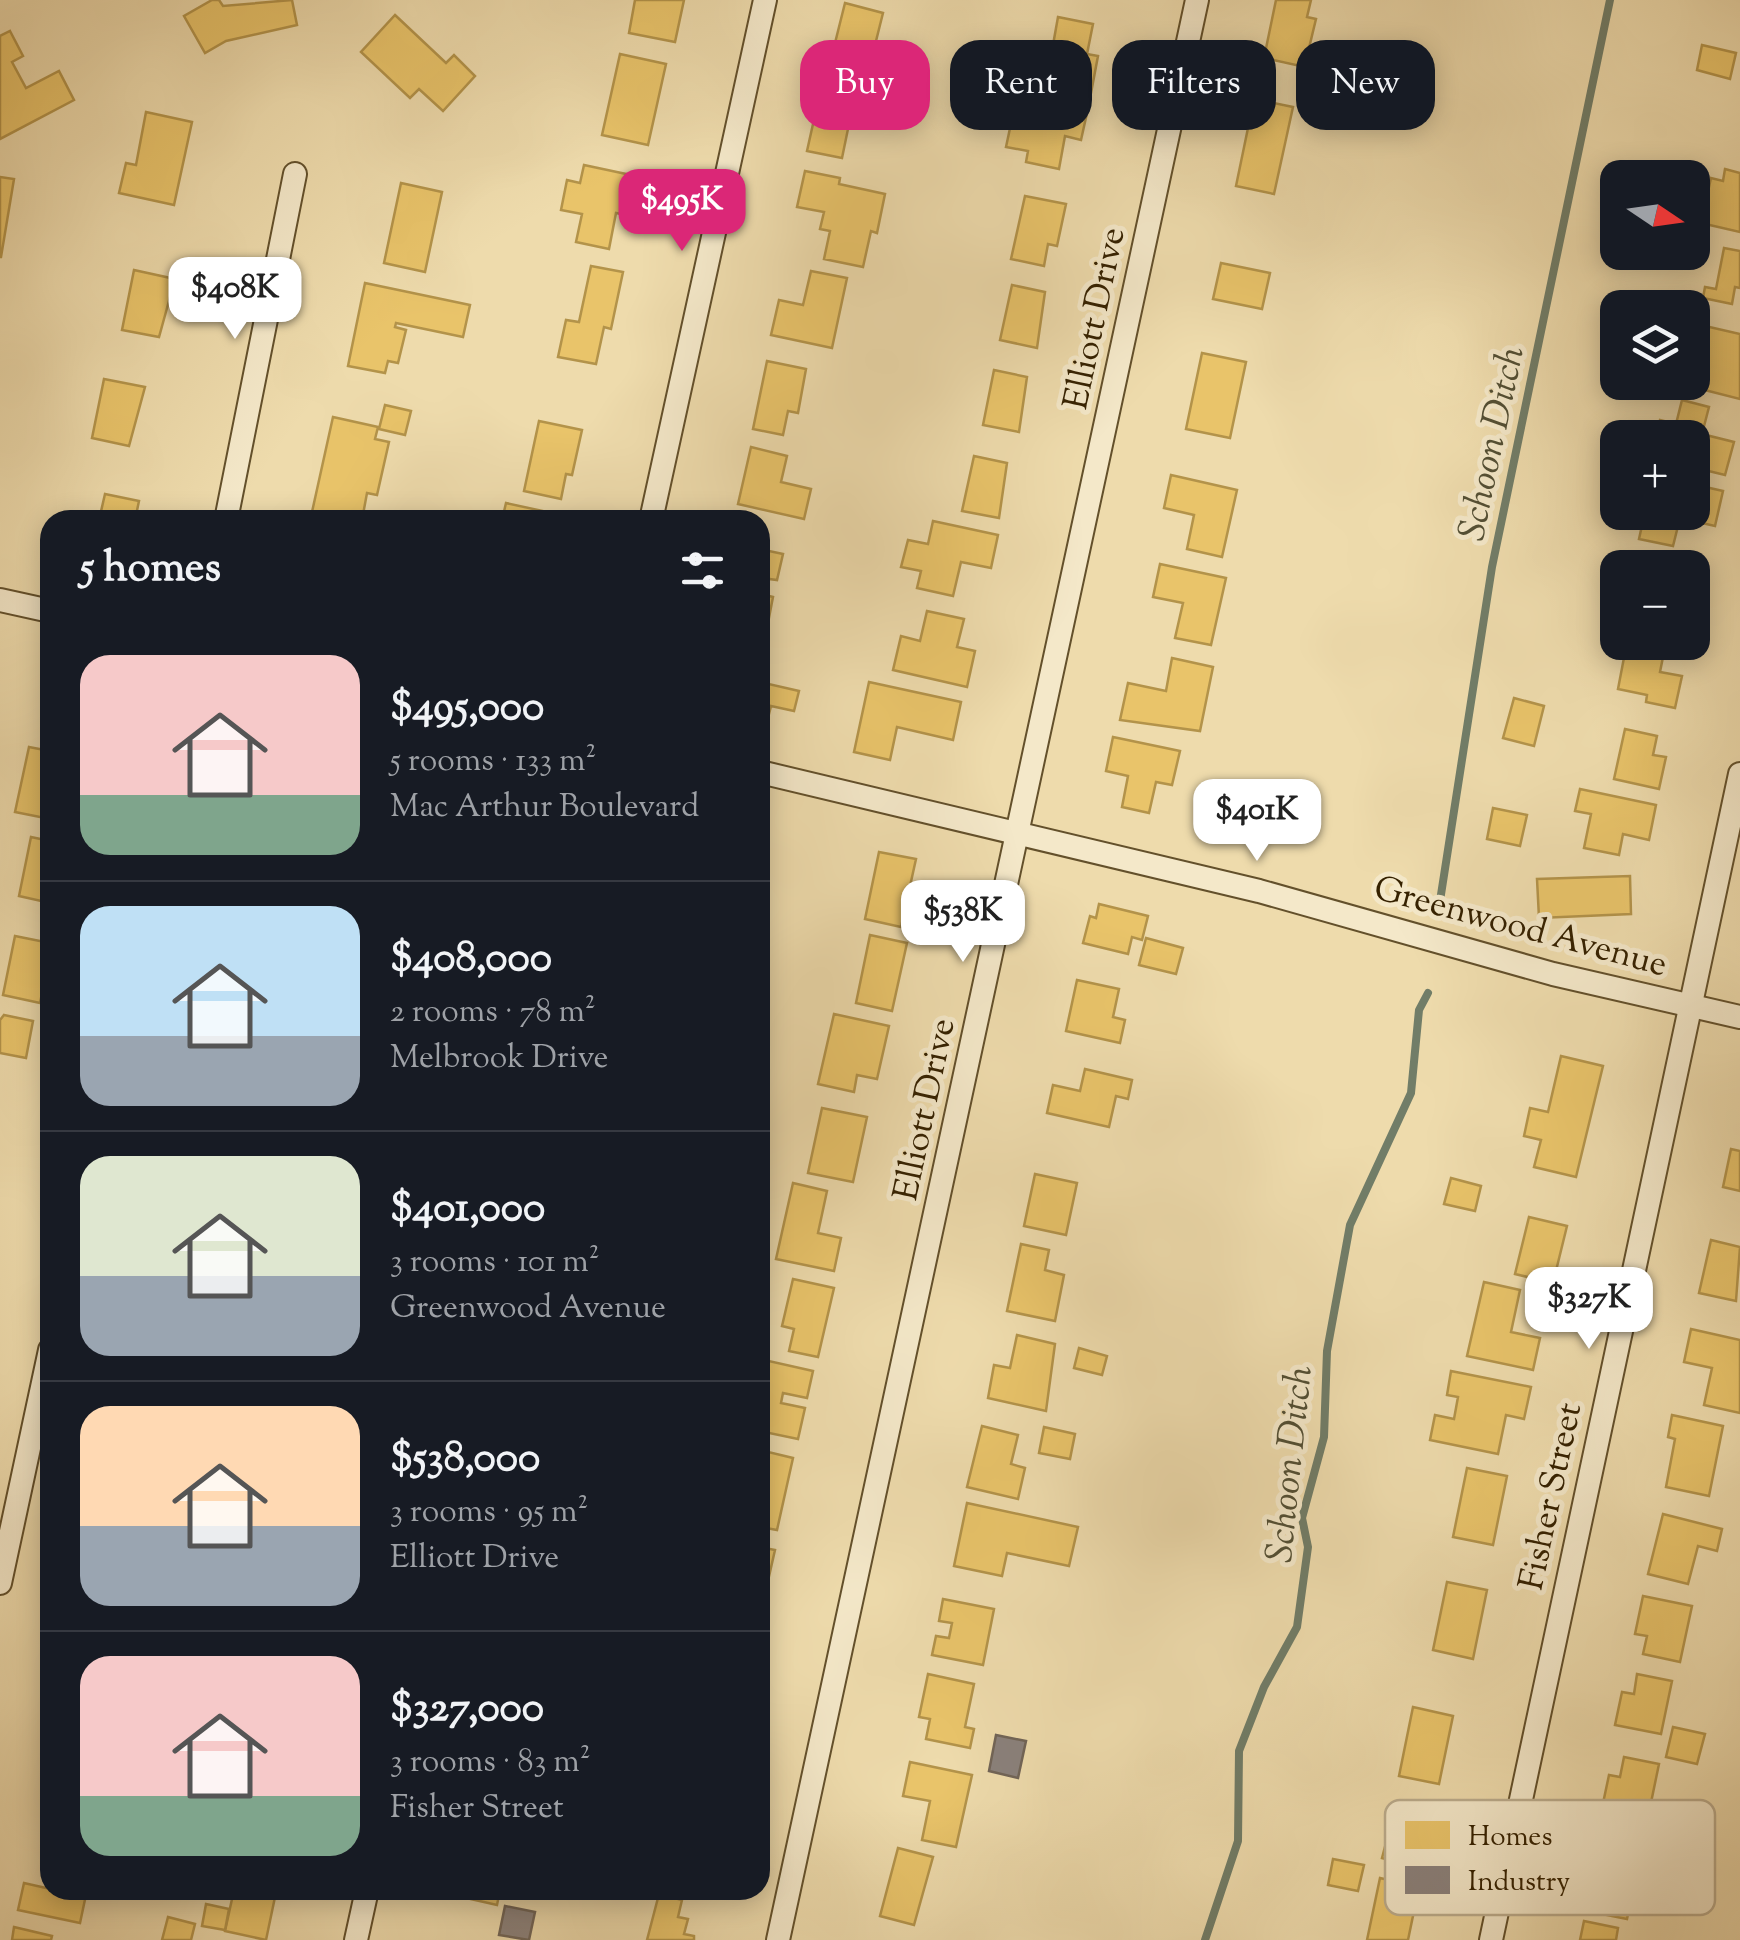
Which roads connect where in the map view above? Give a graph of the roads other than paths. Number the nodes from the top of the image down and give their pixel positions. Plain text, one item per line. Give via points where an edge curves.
1 (766, 0) edge
2 (1197, 0) edge
3 (295, 174) dead end
4 (228, 510) edge
5 (652, 510) edge
6 (0, 600) edge
7 (40, 609) edge
8 (770, 774) edge
9 (1740, 774) edge
10 (1018, 832) junction
11 (1690, 1005) junction
12 (1740, 1017) edge
13 (40, 1397) edge
14 (0, 1583) edge
15 (1521, 1800) edge
16 (365, 1900) edge
17 (1496, 1915) edge
18 (356, 1940) edge
19 (778, 1940) edge
20 (1491, 1940) edge

1 - 5 street
2 - 10 street, Elliott Drive
3 - 4 street
6 - 7 street
8 - 10 street, Greenwood Avenue
9 - 11 street, Fisher Street
10 - 11 street, Greenwood Avenue
10 - 19 street, Elliott Drive
11 - 12 street, Greenwood Avenue
11 - 15 street, Fisher Street
13 - 14 street
16 - 18 street
17 - 20 street, Fisher Street

